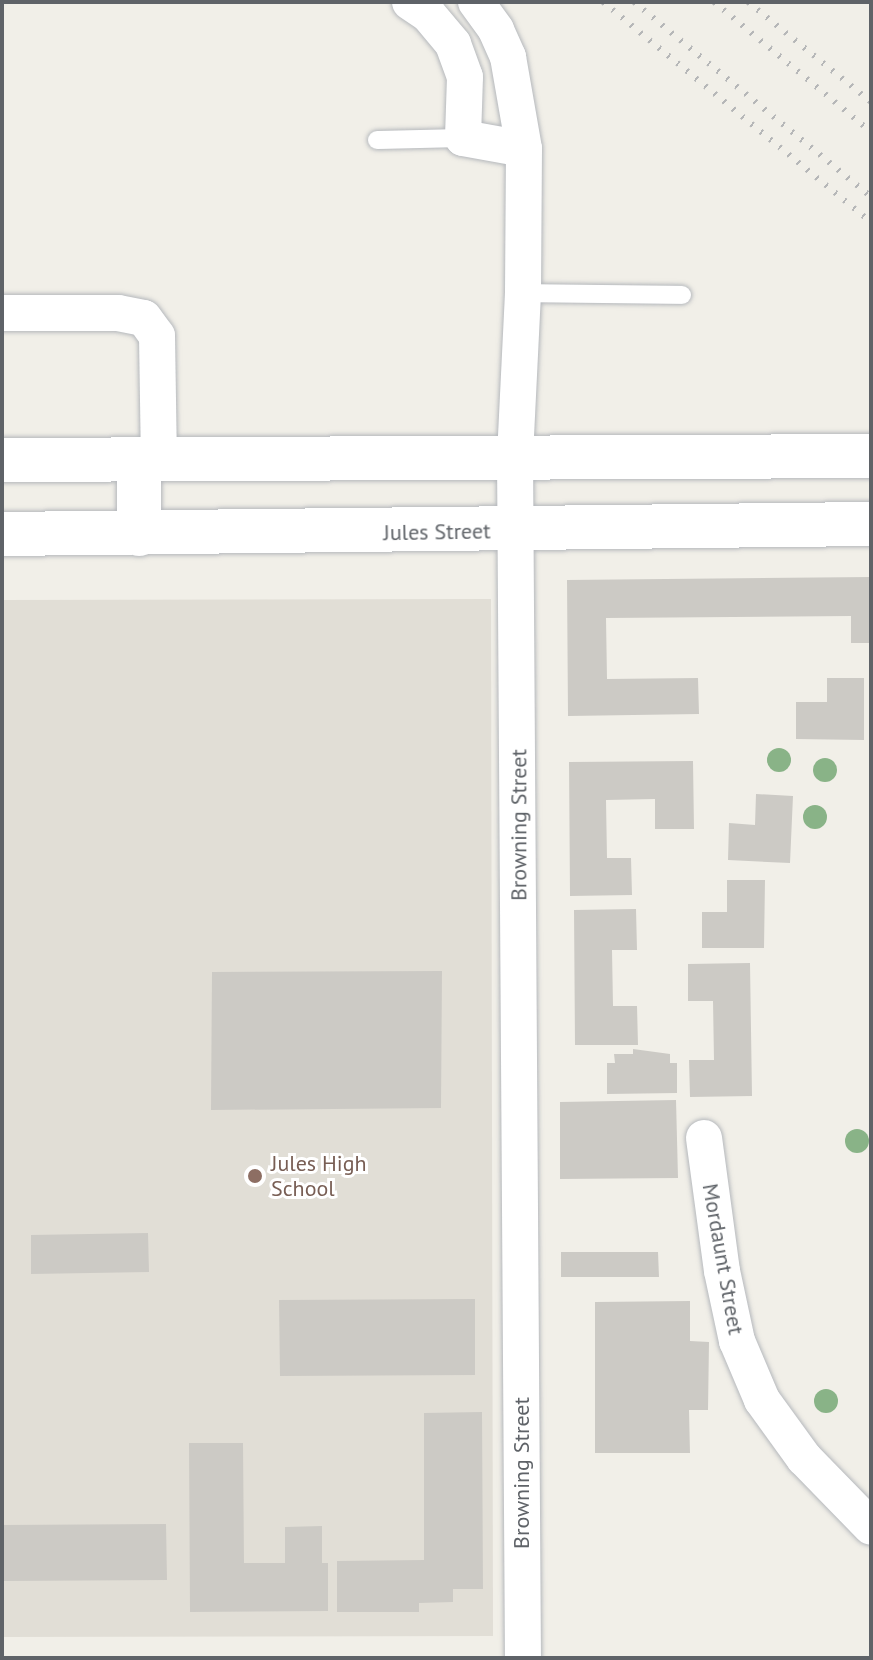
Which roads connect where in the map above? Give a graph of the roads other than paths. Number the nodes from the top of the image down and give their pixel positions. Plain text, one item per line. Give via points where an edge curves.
1 (410, 2) edge
2 (476, 2) edge
3 (463, 138) junction
4 (377, 140) dead end
5 (524, 149) junction
6 (523, 293) junction
7 (682, 295) dead end
8 (2, 313) edge
9 (515, 455) junction
10 (871, 456) edge
11 (149, 459) junction
12 (2, 460) edge
13 (871, 524) edge
14 (517, 530) junction
15 (2, 534) edge
16 (139, 534) junction
17 (704, 1138) dead end
18 (871, 1527) edge
19 (523, 1658) edge

1 - 3 street via 453,44 465,77
2 - 5 street, Browning Street via 508,57
3 - 4 lane
3 - 5 street
5 - 6 street, Browning Street
6 - 7 lane
6 - 9 street, Browning Street
8 - 11 street via 118,313 144,318 157,336
9 - 10 main road
9 - 11 main road
9 - 14 street, Browning Street
11 - 12 main road
11 - 16 main road
13 - 14 main road, Jules Street
14 - 16 main road, Jules Street
14 - 19 street, Browning Street
15 - 16 main road, Jules Street
17 - 18 street, Mordaunt Street via 710,1200 737,1341 762,1400 804,1458

